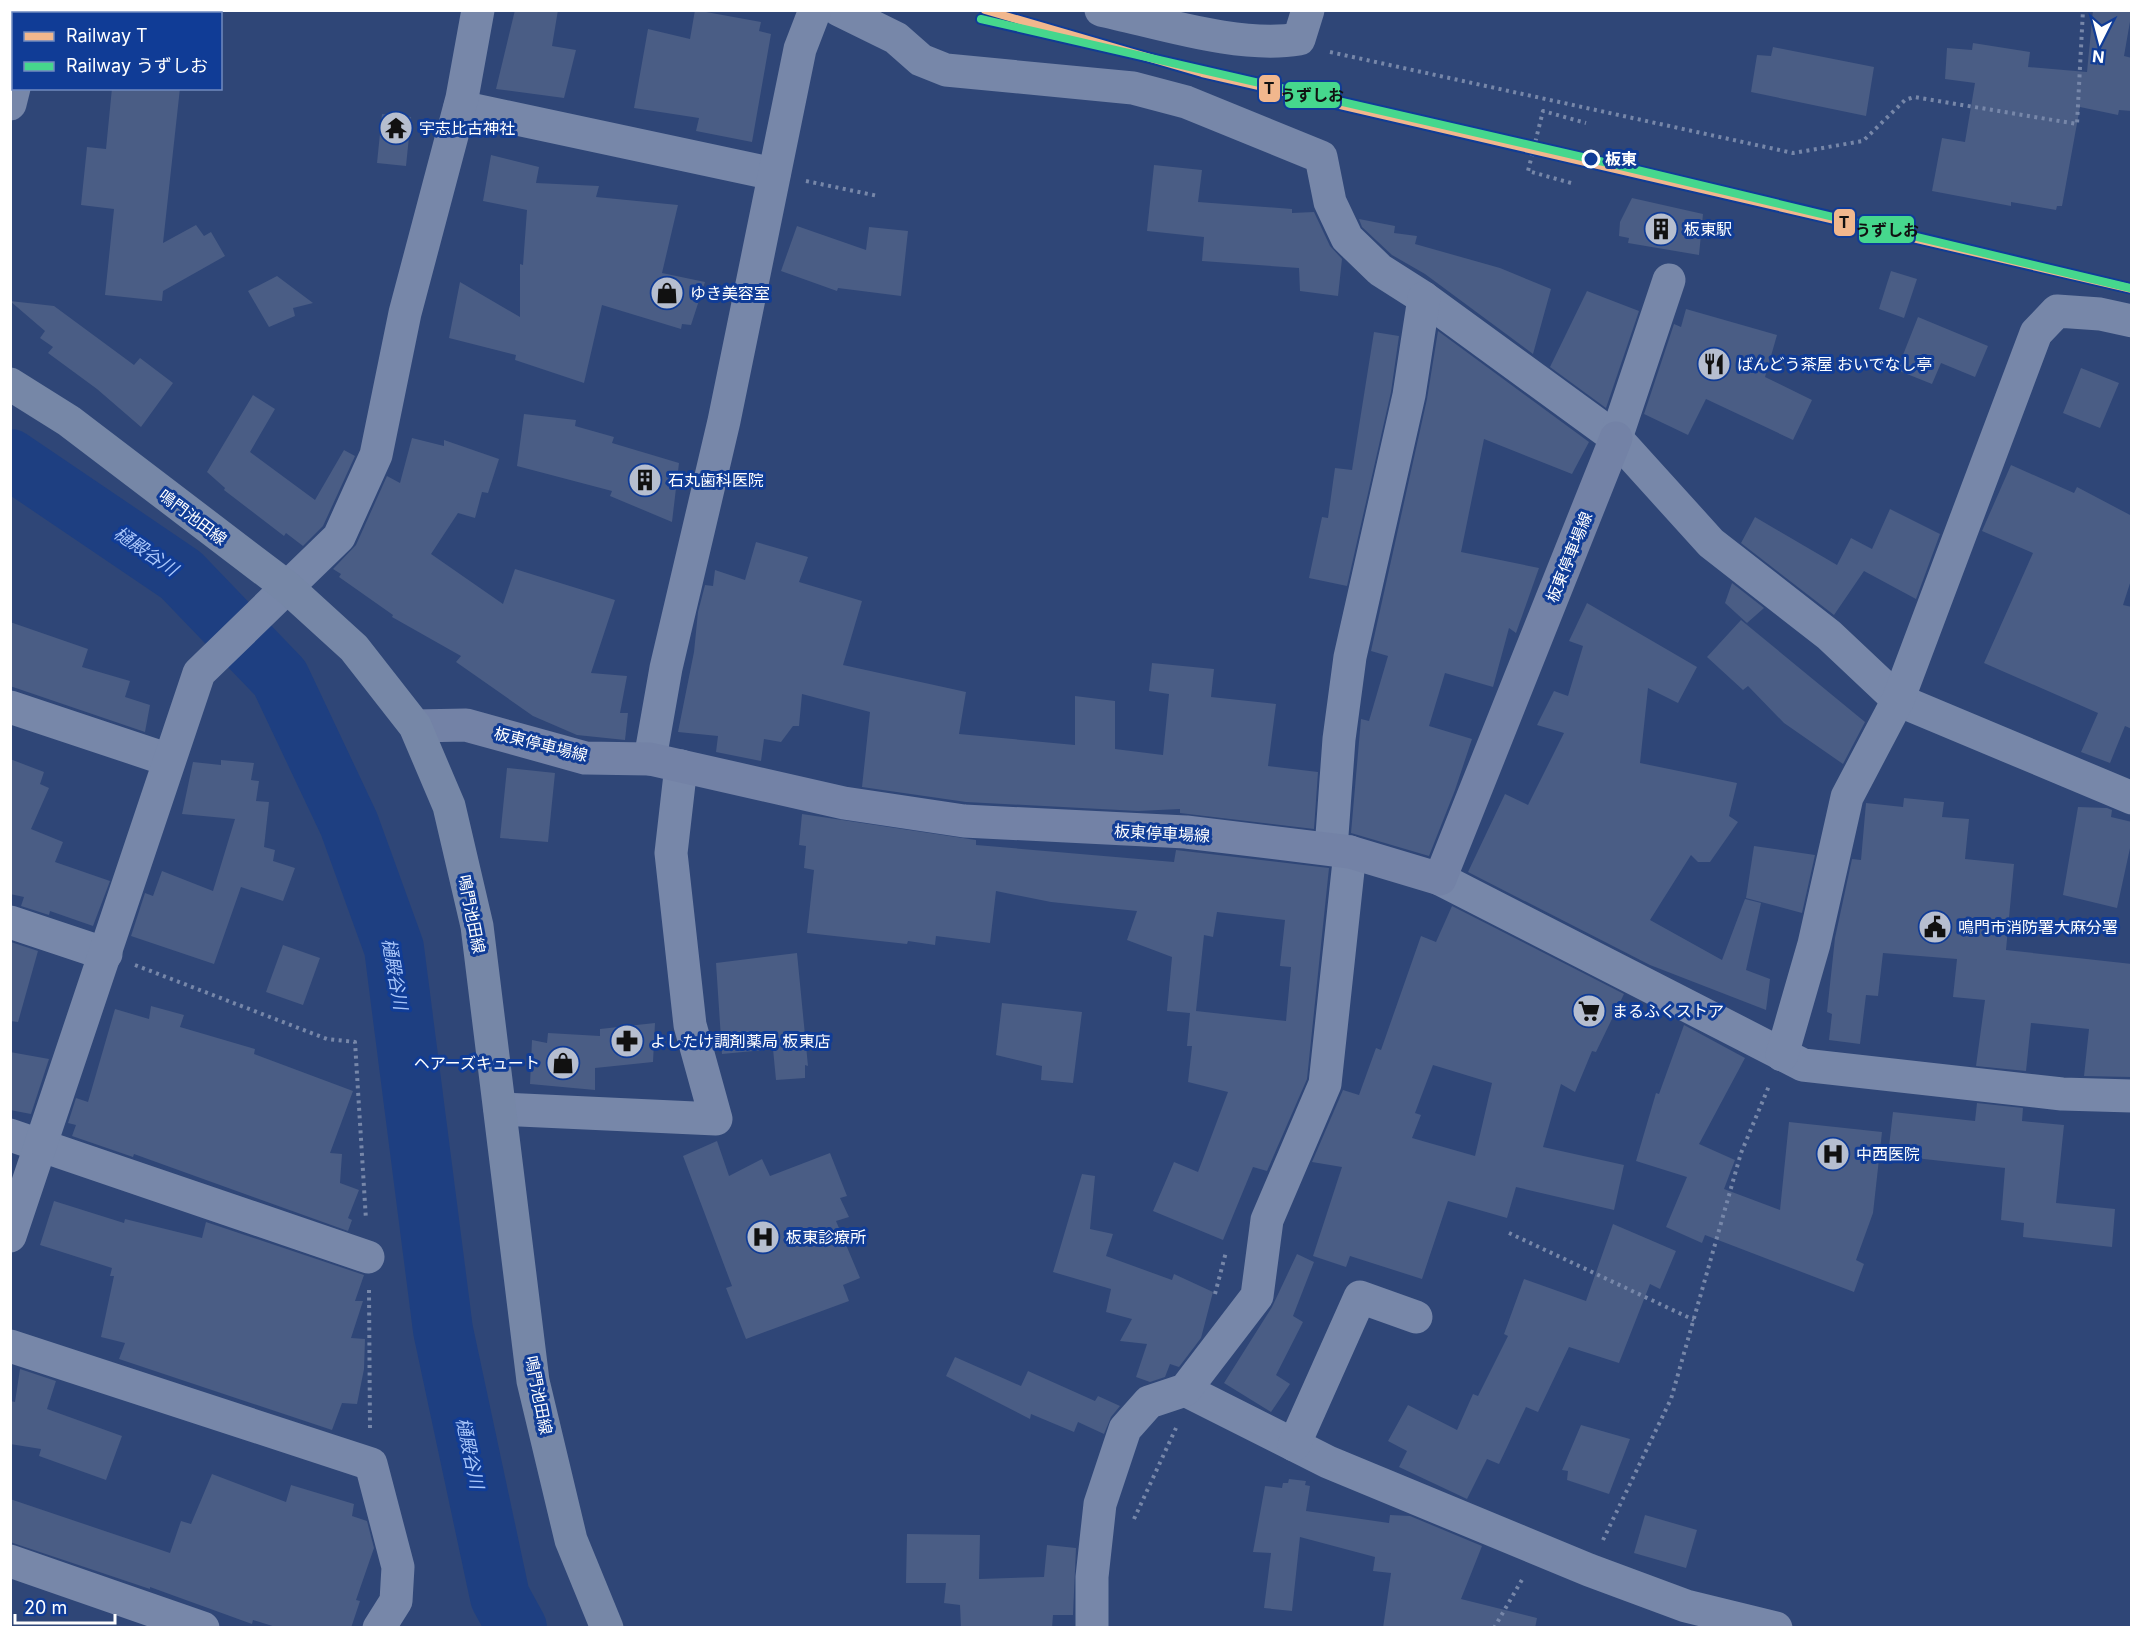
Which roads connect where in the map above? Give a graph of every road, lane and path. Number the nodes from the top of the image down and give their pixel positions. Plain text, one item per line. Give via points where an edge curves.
1 (478, 10) edge
2 (815, 10) edge
3 (839, 10) edge
4 (1101, 10) edge
5 (1308, 10) edge
6 (2083, 10) edge
7 (900, 24) edge
8 (1284, 42) junction
9 (460, 107) junction
10 (1586, 123) dead end
11 (774, 174) junction
12 (1571, 183) dead end
13 (878, 196) dead end
14 (1669, 280) dead end
15 (1424, 298) junction
16 (2132, 321) edge
17 (10, 384) edge
18 (1616, 438) junction
19 (276, 598) junction
20 (1898, 700) junction
21 (10, 707) edge
22 (415, 726) junction
23 (169, 760) junction
24 (665, 763) junction
25 (2132, 798) edge
26 (1341, 851) junction
27 (1440, 879) junction
28 (10, 922) edge
29 (106, 954) junction
30 (1782, 1055) junction
31 (2132, 1096) edge
32 (500, 1109) junction
33 (10, 1135) edge
34 (41, 1145) junction
35 (1509, 1233) dead end
36 (10, 1236) edge
37 (368, 1257) junction
38 (1416, 1317) dead end
39 (1694, 1320) junction
40 (10, 1346) edge
41 (1185, 1390) junction
42 (1294, 1445) junction
43 (371, 1464) junction
44 (1540, 1550) junction
45 (10, 1561) edge
46 (1589, 1570) junction
47 (203, 1628) edge
48 (379, 1628) edge
49 (607, 1628) edge
50 (1092, 1628) edge
51 (1494, 1628) edge
52 (1776, 1628) edge

1 - 9 street
2 - 11 street via 800,50
3 - 7 street
4 - 8 street via 1238,40
5 - 8 street via 1299,39
6 - 8 path via 2077,124 1914,97 1905,100 1863,141 1793,153
7 - 15 street via 921,60 946,70 1133,88 1186,102 1321,157 1330,202 1347,238 1380,270
9 - 11 street
9 - 19 street via 405,313 376,455 339,537
10 - 12 path via 1543,111 1528,171
11 - 13 path
11 - 24 street via 724,421 666,668
14 - 18 street
15 - 18 street
15 - 26 street via 1409,395 1350,657 1339,740
16 - 20 street via 2057,311 2036,333
17 - 19 main road, 鳴門池田線 via 69,421
18 - 20 street via 1711,543 1828,635
18 - 27 main road, 板東停車場線
19 - 22 main road, 鳴門池田線 via 354,648
19 - 23 street via 200,673
20 - 25 street
20 - 30 street via 1847,797 1814,944
21 - 23 street
22 - 24 main road, 板東停車場線 via 466,725 585,758
22 - 32 main road, 鳴門池田線 via 449,806 477,926
23 - 29 street
24 - 26 main road, 板東停車場線 via 844,803 964,821 1186,832
24 - 32 street via 690,1025 716,1119
26 - 27 main road, 板東停車場線
26 - 41 street via 1325,1084 1268,1220 1257,1296
27 - 30 street
28 - 29 street
29 - 34 street
29 - 37 path via 327,1039 355,1042
30 - 31 street via 1803,1065 2062,1094
30 - 39 path via 1741,1153
32 - 49 main road, 鳴門池田線 via 533,1381 571,1540
33 - 34 street
34 - 36 street
34 - 37 street
35 - 39 path
37 - 43 path
38 - 42 street via 1360,1297
39 - 46 path via 1671,1399
40 - 43 street
41 - 42 street
41 - 50 street via 1149,1402 1125,1429 1101,1504 1092,1577
42 - 44 street
43 - 48 street via 398,1567 396,1601
44 - 46 street
44 - 51 path
45 - 47 street
46 - 52 street via 1686,1606

